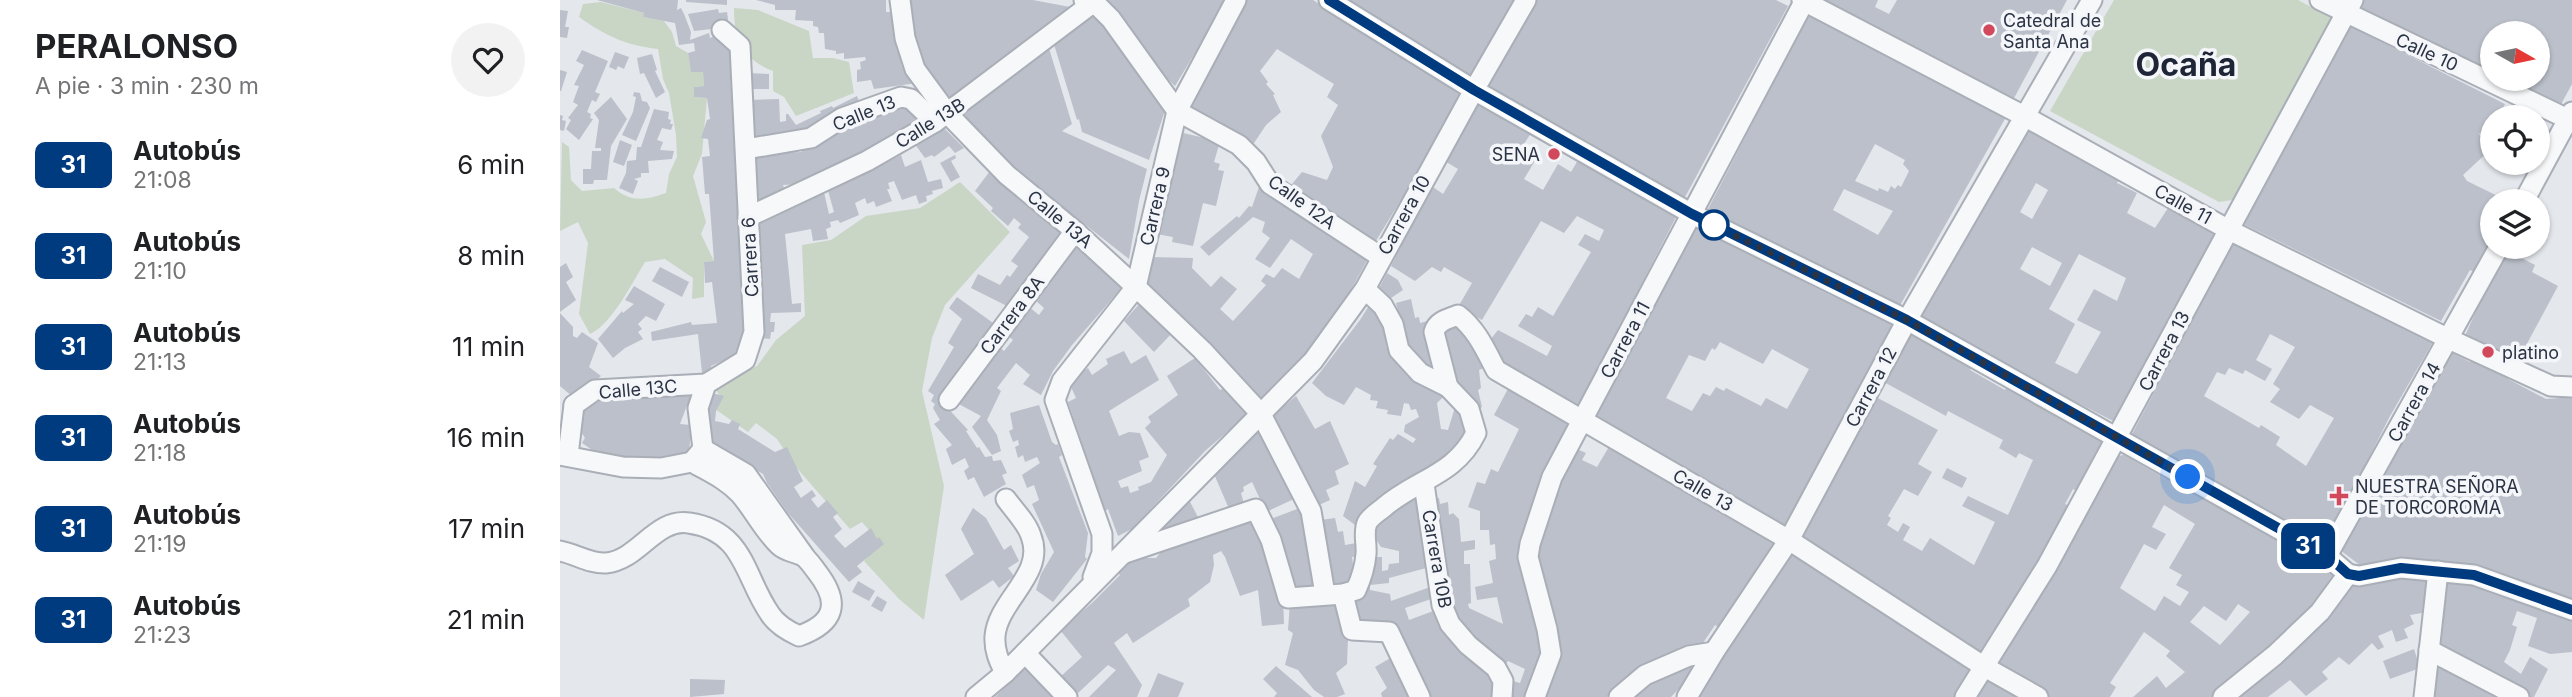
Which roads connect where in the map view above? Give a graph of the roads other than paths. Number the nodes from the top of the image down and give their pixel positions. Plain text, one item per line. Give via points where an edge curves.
1 (900, 0) edge
2 (1236, 0) edge
3 (1329, 0) edge
4 (1526, 0) edge
5 (1804, 0) edge
6 (2092, 0) edge
7 (2320, 0) edge
8 (1089, 1) edge
9 (2350, 7) edge
10 (722, 30) dead end
11 (1474, 90) junction
12 (1177, 111) junction
13 (2024, 116) junction
14 (2571, 117) edge
15 (942, 118) junction
16 (746, 149) junction
17 (2531, 189) edge
18 (1692, 214) junction
19 (748, 216) junction
20 (2229, 230) junction
21 (1075, 231) junction
22 (1381, 257) junction
23 (2492, 259) edge
24 (1136, 287) junction
25 (1365, 289) junction
26 (1907, 320) junction
27 (2449, 339) junction
28 (706, 384) junction
29 (1448, 387) junction
30 (2572, 387) edge
31 (567, 399) edge
32 (949, 400) dead end
33 (1261, 414) junction
34 (1582, 421) junction
35 (572, 432) junction
36 (2119, 437) junction
37 (564, 455) edge
38 (697, 455) junction
39 (597, 461) junction
40 (1424, 484) junction
41 (1006, 499) dead end
42 (1789, 540) junction
43 (560, 551) edge
44 (1121, 555) junction
45 (2328, 556) junction
46 (2438, 571) junction
47 (2348, 574) junction
48 (1086, 590) junction
49 (1334, 594) junction
50 (2572, 610) edge
51 (2429, 650) junction
52 (1714, 652) junction
53 (1025, 653) junction
54 (1983, 666) junction
55 (1004, 674) junction
56 (976, 697) edge
57 (1067, 697) edge
58 (1420, 697) edge
59 (1502, 697) edge
60 (1535, 697) edge
61 (1619, 697) edge
62 (1687, 697) edge
63 (1965, 697) edge
64 (2038, 697) edge
65 (2223, 697) edge
66 (2424, 697) edge
67 (2519, 697) edge

1 - 15 street, Calle 13A via 915,69
2 - 12 street, Carrera 9
3 - 11 street
4 - 11 street, Carrera 10
5 - 13 street, Calle 11
5 - 18 street, Carrera 11
6 - 13 street, Carrera 12
7 - 9 street, Calle 10
8 - 12 street, Calle 12A via 1111,19
8 - 15 street, Calle 13B
9 - 14 street, Calle 10
9 - 20 street, Carrera 13
10 - 16 street, Carrera 6 via 740,46
11 - 18 street
11 - 22 street, Carrera 10
12 - 22 street, Calle 12A via 1240,145 1270,184
12 - 24 street, Carrera 9
13 - 20 street, Calle 11
13 - 26 street, Carrera 12
14 - 17 street
15 - 16 street, Calle 13 via 901,97 842,118 811,138
15 - 19 street, Calle 13B via 867,161
15 - 21 street, Calle 13A
16 - 19 street, Carrera 6
18 - 26 street
18 - 34 street, Carrera 11
19 - 28 street, Carrera 6 via 754,332 745,360
20 - 27 street, Calle 11
20 - 36 street, Carrera 13
21 - 24 street, Calle 13A
21 - 32 street, Carrera 8A
22 - 25 street, Carrera 10
23 - 27 street, Carrera 14
24 - 33 street, Calle 13A
24 - 48 street, Carrera 9 via 1062,381 1055,400 1102,534 1099,566
25 - 29 street via 1383,306 1399,350 1420,373
25 - 33 street, Carrera 10 via 1313,361
26 - 36 street
26 - 42 street, Carrera 12
27 - 30 street, Calle 11 via 2551,386
27 - 45 street, Carrera 14
28 - 31 street, Calle 13C via 595,390
28 - 38 street via 698,408
29 - 34 street, Calle 13 via 1434,332 1443,321 1458,315 1480,339 1496,370
29 - 40 street via 1469,409 1476,433 1458,461
31 - 35 street
33 - 44 street, Carrera 10
33 - 49 street via 1311,511
34 - 42 street, Calle 13
34 - 60 street, Carrera 11 via 1552,477 1530,544 1528,557 1551,654
35 - 37 street
35 - 39 street
36 - 45 street
36 - 54 street, Carrera 13 via 2047,566
37 - 39 street
38 - 39 street via 661,468
38 - 43 street via 741,495 782,548 805,557 828,586 830,618 817,629 799,636 784,629 770,614 744,561 722,534 706,527 670,523 637,551 610,563 594,563
40 - 49 street via 1416,483 1368,520 1362,576 1356,590
40 - 59 street, Carrera 10B via 1442,605 1450,624 1496,668 1503,681
41 - 55 street via 1031,535 1034,554 1027,575 999,618 995,637
42 - 52 street, Carrera 12
42 - 54 street, Calle 13
44 - 48 street, Carrera 10
44 - 49 street via 1256,509 1271,540 1288,598
45 - 47 street
46 - 47 street via 2401,568
46 - 50 street via 2474,575
46 - 51 street
47 - 65 street via 2320,612
48 - 53 street, Carrera 10
49 - 58 street via 1352,630 1389,632
51 - 66 street
51 - 67 street
52 - 61 street via 1689,656 1645,675
52 - 62 street, Carrera 12
53 - 55 street, Carrera 10
53 - 57 street
54 - 63 street, Carrera 13
54 - 64 street, Calle 13
55 - 56 street, Carrera 10

